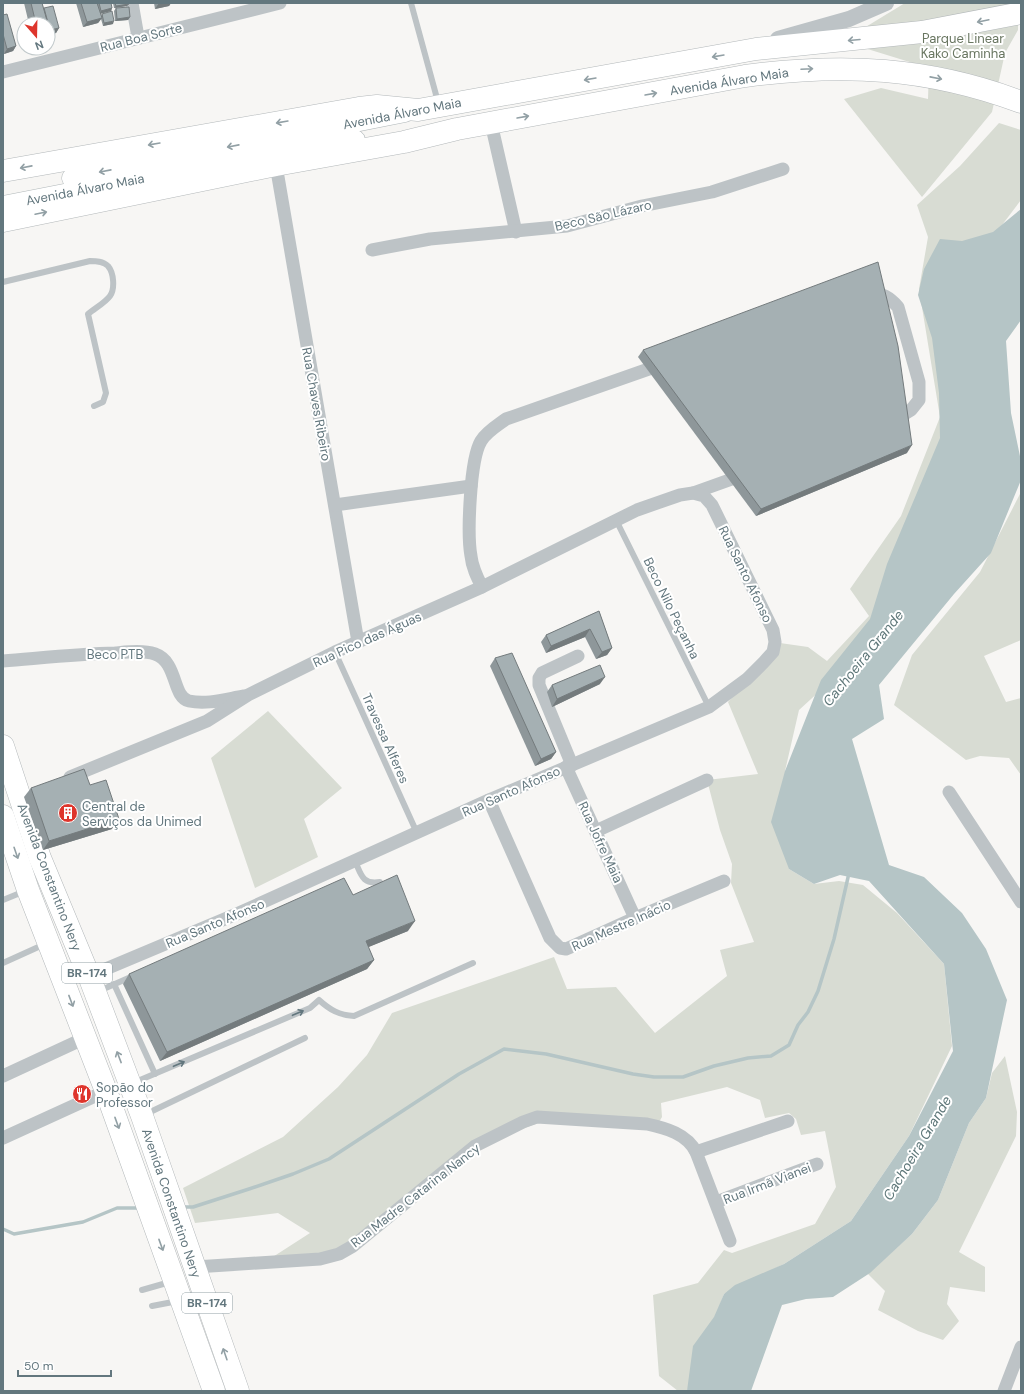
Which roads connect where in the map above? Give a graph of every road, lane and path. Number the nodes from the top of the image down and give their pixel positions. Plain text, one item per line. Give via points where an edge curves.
1 (132, 3) edge
2 (280, 3) edge
3 (411, 3) edge
4 (886, 3) edge
5 (1021, 13) edge
6 (138, 37) junction
7 (756, 49) junction
8 (3, 72) edge
9 (1012, 99) edge
10 (439, 106) junction
11 (418, 110) junction
12 (491, 123) junction
13 (282, 150) junction
14 (783, 169) dead end
15 (3, 171) edge
16 (3, 191) edge
17 (3, 206) edge
18 (3, 222) edge
19 (516, 232) junction
20 (372, 250) dead end
21 (3, 282) edge
22 (853, 296) edge
23 (676, 359) edge
24 (94, 406) dead end
25 (884, 424) edge
26 (759, 469) edge
27 (471, 486) junction
28 (693, 493) junction
29 (335, 505) junction
30 (616, 520) junction
31 (482, 587) junction
32 (358, 642) junction
33 (335, 652) junction
34 (578, 656) dead end
35 (3, 661) edge
36 (248, 696) junction
37 (709, 707) junction
38 (3, 746) edge
39 (569, 766) junction
40 (707, 780) dead end
41 (56, 783) edge
42 (949, 792) dead end
43 (489, 800) junction
44 (3, 816) edge
45 (596, 831) junction
46 (417, 833) junction
47 (355, 860) junction
48 (724, 881) dead end
49 (380, 882) edge
50 (28, 890) junction
51 (3, 900) edge
52 (1021, 902) edge
53 (635, 918) junction
54 (48, 943) junction
55 (3, 963) edge
56 (473, 963) dead end
57 (142, 971) edge
58 (99, 984) junction
59 (85, 1038) junction
60 (305, 1038) dead end
61 (155, 1074) junction
62 (3, 1076) edge
63 (130, 1085) junction
64 (106, 1091) junction
65 (142, 1116) junction
66 (788, 1121) dead end
67 (3, 1138) edge
68 (696, 1152) junction
69 (817, 1164) dead end
70 (716, 1202) junction
71 (730, 1241) dead end
72 (195, 1267) junction
73 (142, 1290) dead end
74 (177, 1291) junction
75 (152, 1306) dead end
76 (1021, 1347) edge
77 (214, 1391) edge
78 (238, 1391) edge
79 (1004, 1391) edge

1 - 6 street
2 - 6 street, Rua Boa Sorte
3 - 10 lane
4 - 7 street, Avenida Álvaro Maia via 834,24 777,40
5 -> 7 highway, Avenida Álvaro Maia via 922,32
6 - 8 street, Rua Boa Sorte
7 -> 10 highway, Avenida Álvaro Maia
12 -> 9 highway, Avenida Álvaro Maia via 785,70 866,68 914,73 956,82
10 - 11 highway, Avenida Álvaro Maia
11 - 13 main road, Avenida Álvaro Maia
11 -> 15 highway via 377,106 359,108
12 - 13 highway, Avenida Álvaro Maia via 404,142
12 - 19 street
13 -> 16 main road
13 - 17 main road, Avenida Álvaro Maia
18 -> 13 highway, Avenida Álvaro Maia
13 - 29 street, Rua Chaves Ribeiro
14 - 19 street, Beco São Lázaro via 712,192 642,206 567,226
19 - 20 street, Beco São Lázaro via 430,239
21 - 24 lane via 90,261 100,261 108,266 113,281 110,296 88,314 106,393 103,402
22 - 25 street via 876,293 889,298 898,307 919,382 920,400 911,410
23 - 27 street via 506,419 481,441
26 - 28 street, Rua Pico das Águas
27 - 29 street
27 - 31 street via 471,556
28 - 30 street, Rua Pico das Águas via 637,510
28 - 37 street, Rua Santo Afonso via 704,496 712,505 773,630 775,642 773,652 751,675
29 - 32 street, Rua Chaves Ribeiro
30 - 31 street, Rua Pico das Águas
30 - 37 lane, Beco Nilo Peçanha
31 - 32 street, Rua Pico das Águas
32 - 33 street, Rua Pico das Águas
33 - 36 street, Rua Pico das Águas
33 - 46 lane, Travessa Alferes
34 - 39 street, Rua Jofre Maia via 542,674 538,685
35 - 36 street, Beco PTB via 79,654 154,654 168,663 180,694 188,701 211,702
36 - 41 street, Rua Pico das Águas via 196,726
37 - 39 street, Rua Santo Afonso
38 - 58 highway, Avenida Constantino Nery / BR-174 via 27,794 40,858
39 - 43 street, Rua Santo Afonso
39 - 45 street, Rua Jofre Maia
40 - 45 street
42 - 52 street
43 - 46 street, Rua Santo Afonso
43 - 53 street, Rua Mestre Inácio via 554,944 566,949
44 -> 50 highway, Avenida Constantino Nery / BR-174
45 - 53 street, Rua Jofre Maia
46 - 47 street, Rua Santo Afonso
47 - 49 lane via 365,880
47 - 58 street, Rua Santo Afonso via 225,919
48 - 53 street, Rua Mestre Inácio
50 - 51 lane
50 - 54 highway, Avenida Constantino Nery / BR-174
54 - 55 lane
54 -> 59 highway, Avenida Constantino Nery / BR-174
61 -> 56 lane via 310,1008 319,1000 342,1015 354,1016
57 - 58 lane
58 - 61 lane
63 -> 58 highway, Avenida Constantino Nery / BR-174
59 - 62 street
59 - 64 highway, Avenida Constantino Nery / BR-174
60 - 65 lane
61 - 63 lane
63 - 65 highway, Avenida Constantino Nery / BR-174
64 - 67 street
64 -> 74 highway, Avenida Constantino Nery / BR-174
65 - 72 highway, Avenida Constantino Nery / BR-174
66 - 68 street
68 - 70 street, Rua Madre Catarina Nancy
68 - 72 street, Rua Madre Catarina Nancy via 688,1141 662,1127 537,1117 475,1146 353,1246 339,1254 320,1258
69 - 70 street, Rua Irmã Vianei
70 - 71 street, Rua Madre Catarina Nancy
78 -> 72 highway, Avenida Constantino Nery / BR-174
73 - 74 lane
74 - 75 lane
74 - 77 highway, Avenida Constantino Nery / BR-174
76 - 79 street

